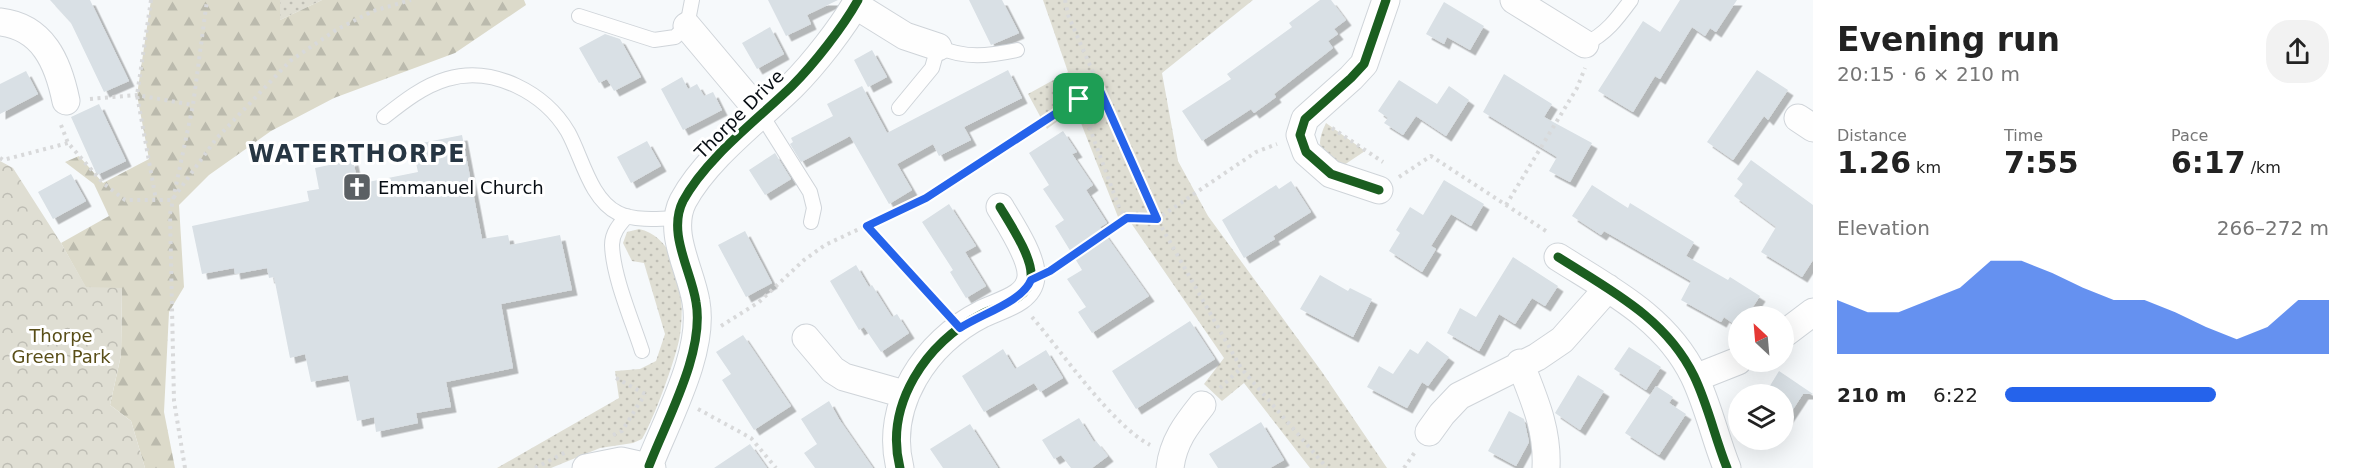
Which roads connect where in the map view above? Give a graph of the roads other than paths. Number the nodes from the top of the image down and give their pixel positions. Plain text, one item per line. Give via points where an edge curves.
1 (692, 0) edge
2 (1386, 0) edge
3 (1514, 0) edge
4 (1631, 0) edge
5 (857, 3) edge
6 (579, 16) dead end
7 (0, 22) edge
8 (687, 26) junction
9 (1585, 44) joint
10 (938, 47) junction
11 (1017, 50) dead end
12 (66, 101) road end
13 (899, 108) dead end
14 (762, 114) junction
15 (384, 117) dead end
16 (1379, 190) road end
17 (1000, 207) dead end
18 (627, 216) junction
19 (677, 218) junction
20 (811, 222) dead end
21 (1557, 257) road end
22 (1608, 288) junction
23 (1813, 312) edge
24 (1794, 326) edge
25 (806, 338) dead end
26 (642, 351) dead end
27 (1520, 363) junction
28 (1728, 365) edge
29 (1695, 378) junction
30 (904, 394) junction
31 (1202, 405) dead end
32 (1429, 432) dead end
33 (580, 458) edge
34 (1171, 462) edge
35 (650, 467) edge
36 (900, 468) edge
37 (1546, 468) edge
38 (1727, 468) edge

1 - 8 lane
2 - 16 street via 1364,64 1306,124 1306,152 1330,174
3 - 9 street
4 - 9 lane via 1612,26
5 - 10 street, Thorpe Drive via 905,36
5 - 14 street, Thorpe Drive via 794,84
6 - 8 lane via 654,40 675,37
7 - 12 street via 15,23 29,30 44,45
8 - 14 street, Thorpe Drive
10 - 11 lane via 956,55 986,57
10 - 13 lane via 932,68
14 - 19 street, Thorpe Drive via 705,170
14 - 20 lane via 810,192
15 - 18 lane via 408,98 448,78 487,77 526,90 557,116 599,195 617,213
17 - 30 street via 1031,266 1024,289 960,328 936,350
18 - 19 lane
18 - 26 lane via 615,230 612,244
19 - 35 street via 678,236 697,303 697,336 688,370
21 - 22 street
22 - 27 street via 1562,340
22 - 29 street via 1648,315 1680,349
23 - 24 street
25 - 30 street via 844,377
27 - 32 street via 1459,396
27 - 37 street via 1542,416
28 - 29 street
29 - 38 street
30 - 36 street via 895,441
31 - 34 street via 1182,430
33 - 35 street

